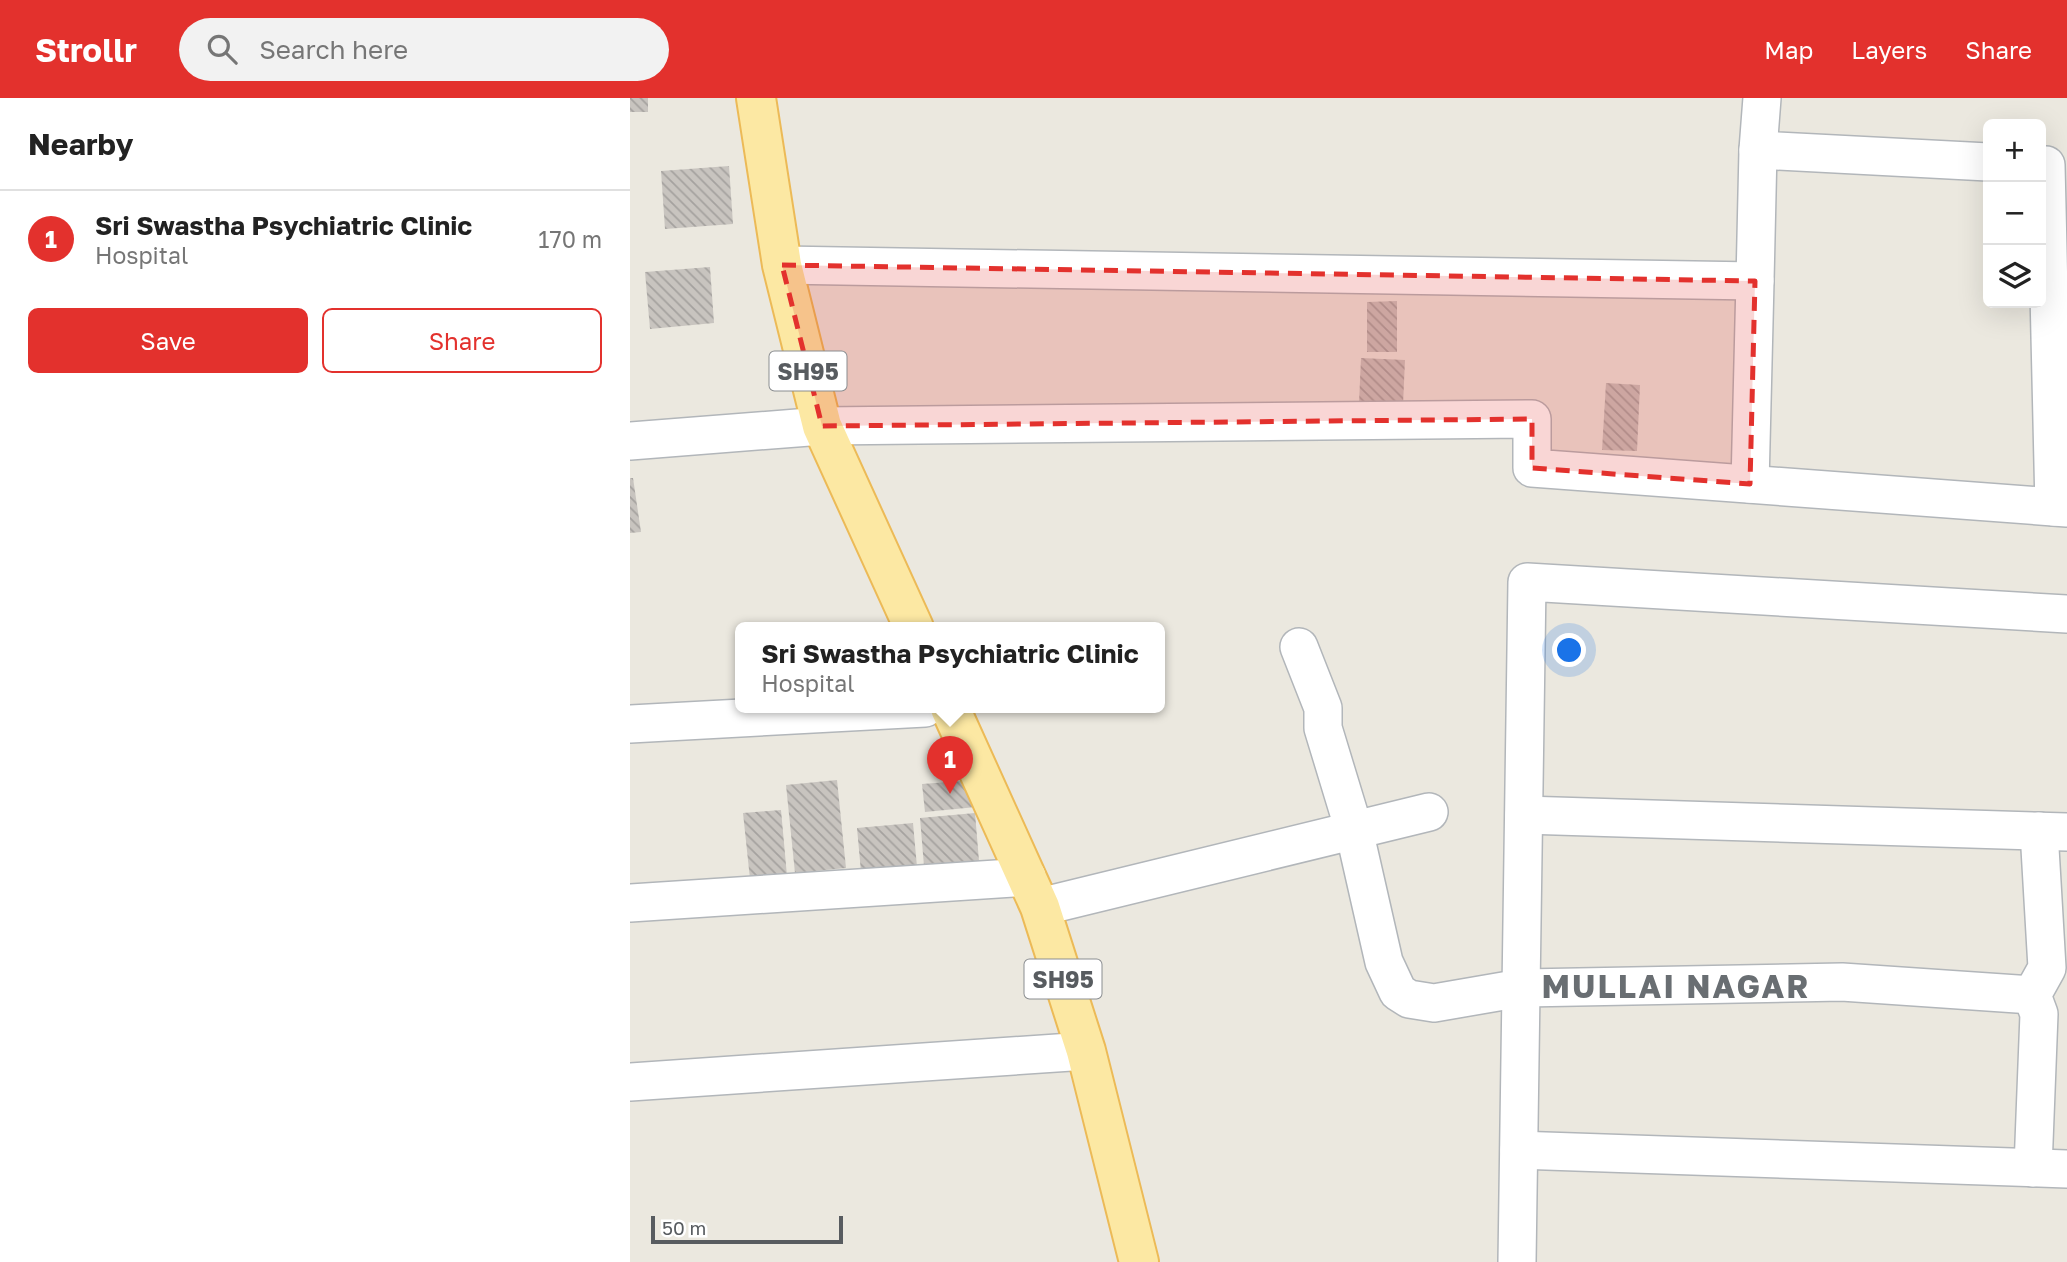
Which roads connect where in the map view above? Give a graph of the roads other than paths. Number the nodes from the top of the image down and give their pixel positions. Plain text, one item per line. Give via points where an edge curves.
1 (756, 98) edge
2 (1762, 98) edge
3 (1758, 150) junction
4 (1983, 162) edge
5 (2051, 166) edge
6 (782, 265) junction
7 (1755, 281) junction
8 (822, 425) junction
9 (630, 441) edge
10 (1750, 484) junction
11 (2061, 508) edge
12 (2067, 614) edge
13 (911, 622) edge
14 (1299, 647) dead end
15 (833, 713) edge
16 (952, 713) edge
17 (630, 724) edge
18 (1429, 812) dead end
19 (1524, 815) junction
20 (1354, 830) junction
21 (2053, 831) edge
22 (1034, 892) junction
23 (630, 903) edge
24 (1521, 988) junction
25 (2032, 995) junction
26 (1087, 1051) junction
27 (630, 1082) edge
28 (1519, 1150) junction
29 (2050, 1169) edge
30 (1139, 1262) edge
31 (1517, 1262) edge

1 - 6 main road, SH95
2 - 3 street
3 - 4 street
3 - 7 street
5 - 11 street
6 - 7 street
6 - 8 main road, SH95
7 - 10 street
8 - 9 street
8 - 10 street via 1532,419 1532,468
8 - 13 main road, SH95
10 - 11 street
12 - 19 street via 1527,582
14 - 20 street via 1323,708 1323,728
15 - 17 street
16 - 22 main road, SH95
18 - 20 street
19 - 21 street
19 - 24 street
20 - 22 street
20 - 24 street via 1384,962 1398,992 1434,1003
21 - 25 street via 2047,968
22 - 23 street
22 - 26 main road, SH95
24 - 25 street via 1842,982
24 - 28 street
25 - 29 street via 2039,1014
26 - 27 street
26 - 30 main road, SH95
28 - 29 street
28 - 31 street

